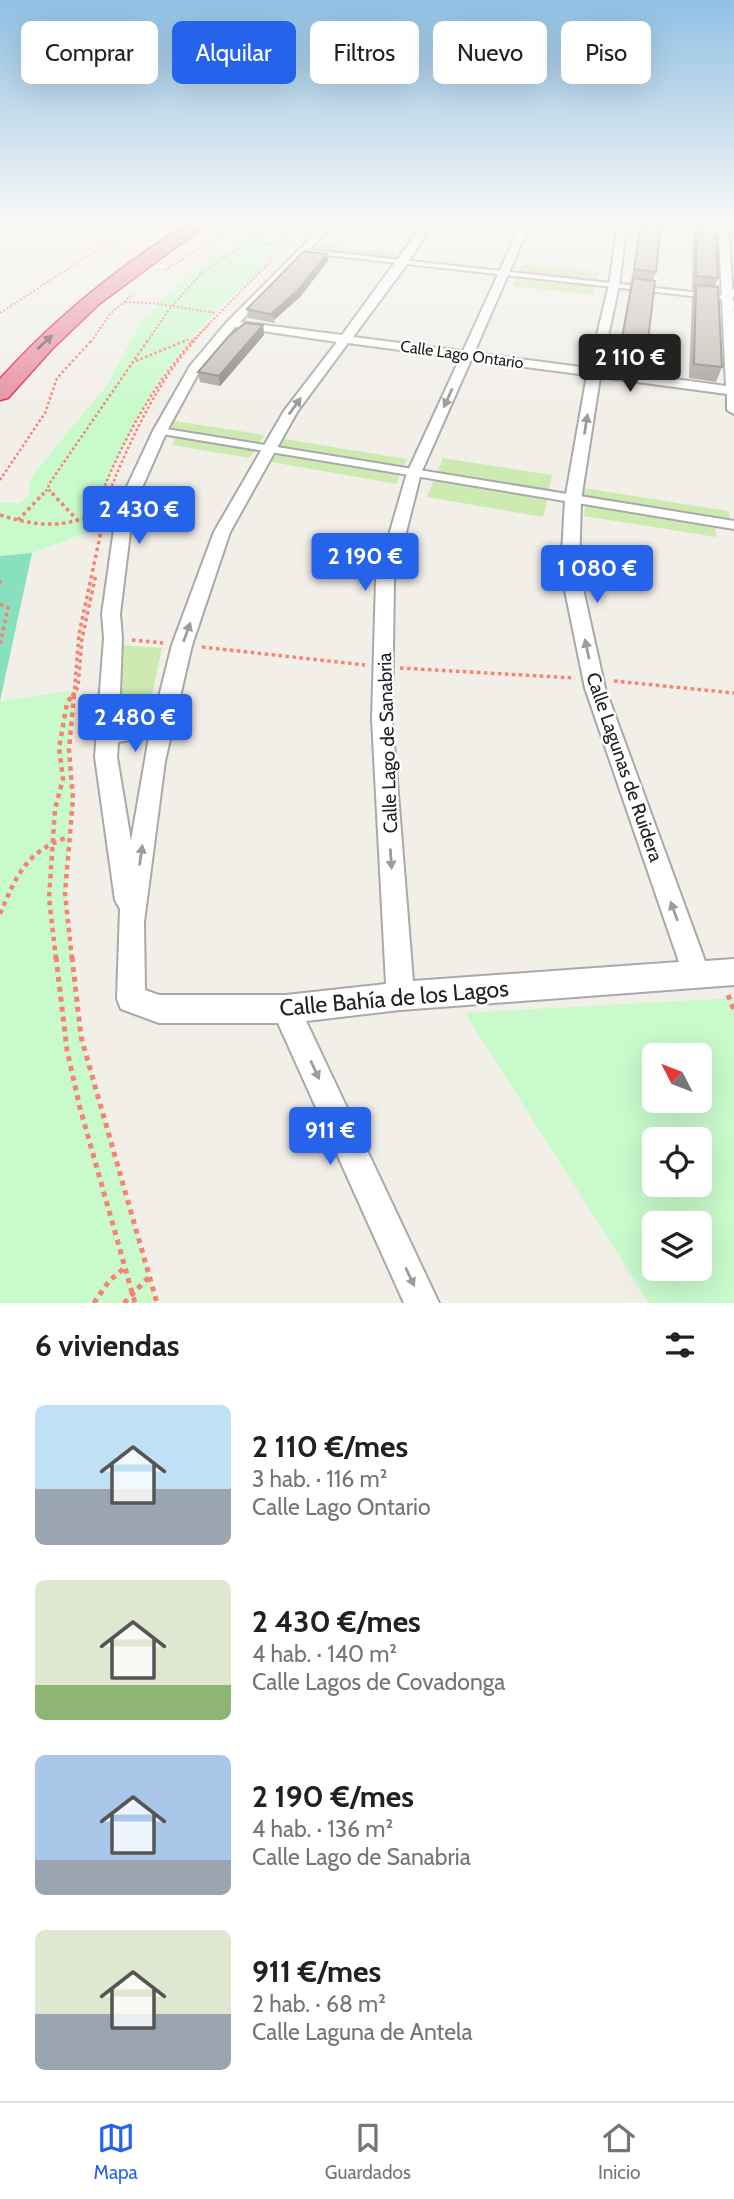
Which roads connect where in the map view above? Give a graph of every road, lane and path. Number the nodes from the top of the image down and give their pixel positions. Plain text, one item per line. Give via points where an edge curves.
1 (43, 285) edge
2 (84, 285) edge
3 (114, 285) edge
4 (191, 285) edge
5 (269, 285) edge
6 (386, 285) edge
7 (499, 285) edge
8 (614, 285) joint
9 (138, 289) dead end
10 (732, 298) edge
11 (123, 302) junction
12 (170, 307) junction
13 (0, 313) edge
14 (216, 313) dead end
15 (44, 317) dead end
16 (231, 324) junction
17 (346, 338) junction
18 (191, 339) dead end
19 (467, 355) junction
20 (134, 362) junction
21 (594, 372) junction
22 (733, 391) edge
23 (0, 393) edge
24 (734, 410) edge
25 (160, 431) junction
26 (268, 449) junction
27 (414, 473) junction
28 (0, 480) edge
29 (48, 489) junction
30 (573, 500) junction
31 (0, 515) edge
32 (92, 515) dead end
33 (18, 520) junction
34 (79, 522) junction
35 (734, 525) edge
36 (0, 604) edge
37 (113, 638) junction
38 (0, 645) edge
39 (182, 645) junction
40 (383, 667) junction
41 (593, 679) junction
42 (74, 690) dead end
43 (734, 692) edge
44 (165, 717) junction
45 (108, 723) junction
46 (70, 837) dead end
47 (52, 841) junction
48 (0, 914) edge
49 (131, 922) junction
50 (734, 972) edge
51 (697, 975) junction
52 (400, 996) junction
53 (286, 1009) junction
54 (123, 1269) junction
55 (150, 1277) dead end
56 (132, 1295) junction
57 (94, 1303) edge
58 (124, 1303) edge
59 (135, 1303) edge
60 (422, 1303) edge

1 - 13 path
2 - 15 highway
23 -> 3 highway via 33,354
4 - 12 path
5 - 16 street
6 - 17 street
7 - 19 street, Calle Lago de Sanabria
8 - 10 street
8 - 21 street, Calle Lagunas de Ruidera
9 - 11 path
10 - 22 street
11 - 12 path
11 - 28 path via 57,377 45,413
12 - 14 path
12 - 20 path
16 - 17 street, Calle Lago Ontario
16 - 25 street via 194,369
17 - 19 street, Calle Lago Ontario
26 -> 17 street
18 - 20 path
19 - 21 street, Calle Lago Ontario
19 -> 27 street, Calle Lago de Sanabria
20 - 29 path
21 - 22 street, Calle Lago Ontario
30 -> 21 street, Calle Lagunas de Ruidera
22 - 24 street
25 - 26 street
25 - 37 street via 125,508 111,614
26 - 27 street
39 -> 26 street via 222,533
27 - 30 street
27 - 40 street, Calle Lago de Sanabria via 385,580
29 - 33 path
29 - 34 path
30 - 35 street
41 -> 30 street, Calle Lagunas de Ruidera via 570,570
31 - 33 path
32 - 34 path
33 - 34 path via 37,526
36 - 38 path via 8,608
37 - 39 path
37 - 45 street
39 - 40 path
39 - 44 street
40 - 41 path
40 -> 52 street, Calle Lago de Sanabria via 382,719
41 - 43 path
51 -> 41 street, Calle Lagunas de Ruidera
42 - 47 path via 59,748 63,779
44 - 45 street via 143,732 120,734
49 -> 44 street via 154,761
45 - 49 street via 106,757
46 - 47 path
47 - 48 path via 22,866
47 - 54 path via 50,898 67,1050
49 - 53 street, Calle Bahía de los Lagos via 131,999 159,1009
50 - 51 street, Calle Bahía de los Lagos
51 - 52 street, Calle Bahía de los Lagos
52 - 53 street, Calle Bahía de los Lagos
53 -> 60 street
54 - 56 path
54 - 57 path
55 - 56 path
56 - 58 path
56 - 59 path

